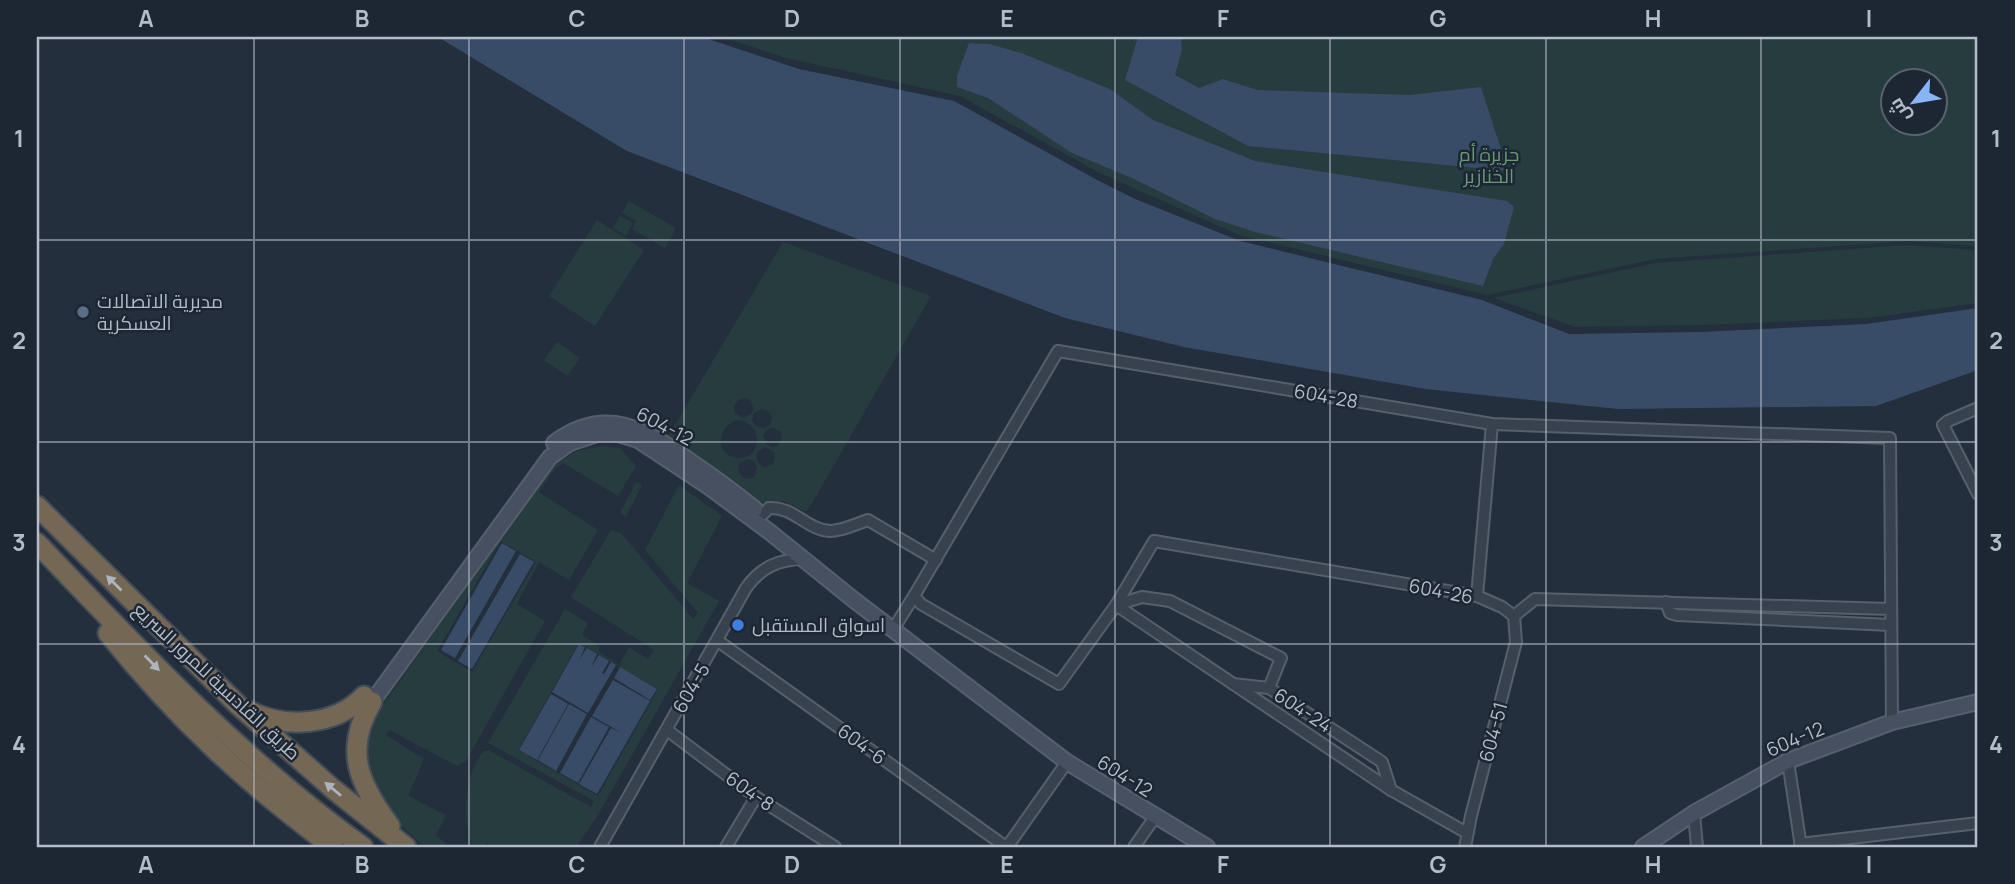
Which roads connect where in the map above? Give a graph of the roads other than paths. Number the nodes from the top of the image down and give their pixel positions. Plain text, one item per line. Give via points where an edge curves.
1 (1978, 408) edge
2 (1492, 424) junction
3 (1978, 494) edge
4 (37, 506) edge
5 (762, 515) junction
6 (773, 529) junction
7 (37, 543) edge
8 (805, 559) junction
9 (936, 560) junction
10 (1477, 596) junction
11 (918, 600) junction
12 (1665, 602) junction
13 (1116, 605) junction
14 (1891, 609) junction
15 (103, 612) junction
16 (1514, 616) junction
17 (1891, 625) junction
18 (894, 628) junction
19 (718, 641) junction
20 (1232, 684) junction
21 (1269, 688) junction
22 (368, 699) junction
23 (1978, 702) edge
24 (238, 705) junction
25 (1320, 721) junction
26 (1892, 722) junction
27 (667, 730) junction
28 (1311, 737) junction
29 (1788, 761) junction
30 (1067, 762) junction
31 (1391, 790) junction
32 (756, 797) junction
33 (1693, 813) junction
34 (1155, 817) junction
35 (1978, 823) edge
36 (1467, 833) junction
37 (1801, 846) edge
38 (333, 847) edge
39 (363, 847) edge
40 (405, 847) edge
41 (600, 847) edge
42 (726, 847) edge
43 (835, 847) edge
44 (1006, 847) edge
45 (1134, 847) edge
46 (1207, 847) edge
47 (1465, 847) edge
48 (1643, 847) edge
49 (1697, 847) edge

1 - 3 street via 1943,425
2 - 9 street, 604-28 via 1058,351
2 - 10 street
2 - 14 street, 604-28 via 1890,438
24 -> 4 highway, طريق القادسية للمرور السريع
5 - 6 main road, 604-12
5 - 9 street via 769,508 782,509 831,531 868,520
5 - 22 main road, 604-12 via 669,446 638,429 609,423 574,430 538,457
6 - 8 main road, 604-12
6 - 18 main road, 604-12 via 858,593
6 - 22 main road, 604-12 via 638,440 607,433 576,440 544,464
7 - 15 highway, طريق القادسية للمرور السريع
8 - 18 main road, 604-12
8 - 19 street, 604-5 via 760,571
9 - 11 street, 604-28
10 - 13 street, 604-26 via 1154,541
10 - 16 street, 604-26
11 - 13 street, 604-26 via 1059,684
11 - 18 street, 604-28
12 - 14 street
12 - 16 street via 1535,599
12 - 17 street via 1670,613 1677,615
13 - 20 street
13 - 21 street, 604-24 via 1142,597 1170,601 1281,659
14 - 17 street
15 - 38 highway via 108,633 190,728 254,786
15 -> 39 highway, طريق القادسية للمرور السريع via 266,771
16 - 36 street, 604-51 via 1516,642
17 - 26 street
18 - 30 main road, 604-12
19 - 27 street, 604-5
19 - 44 street, 604-6
20 - 21 street
20 - 28 street
21 - 25 street, 604-24
22 - 24 highway via 344,713 305,722 270,718
22 - 40 highway via 357,736 360,776 371,800
23 - 26 main road, 604-12
40 -> 24 highway, طريق القادسية للمرور السريع
25 - 28 street
25 - 31 street, 604-24 via 1382,762
26 - 29 main road, 604-12
27 - 32 street, 604-8
27 - 41 street, 604-5
28 - 31 street
29 - 33 main road, 604-12
29 - 37 street
30 - 34 main road, 604-12
30 - 44 street
31 - 36 street
32 - 42 street
32 - 43 street, 604-8
33 - 48 main road, 604-12
33 - 49 street
34 - 45 street
34 - 46 main road, 604-12
35 - 37 street
36 - 47 street, 604-51

